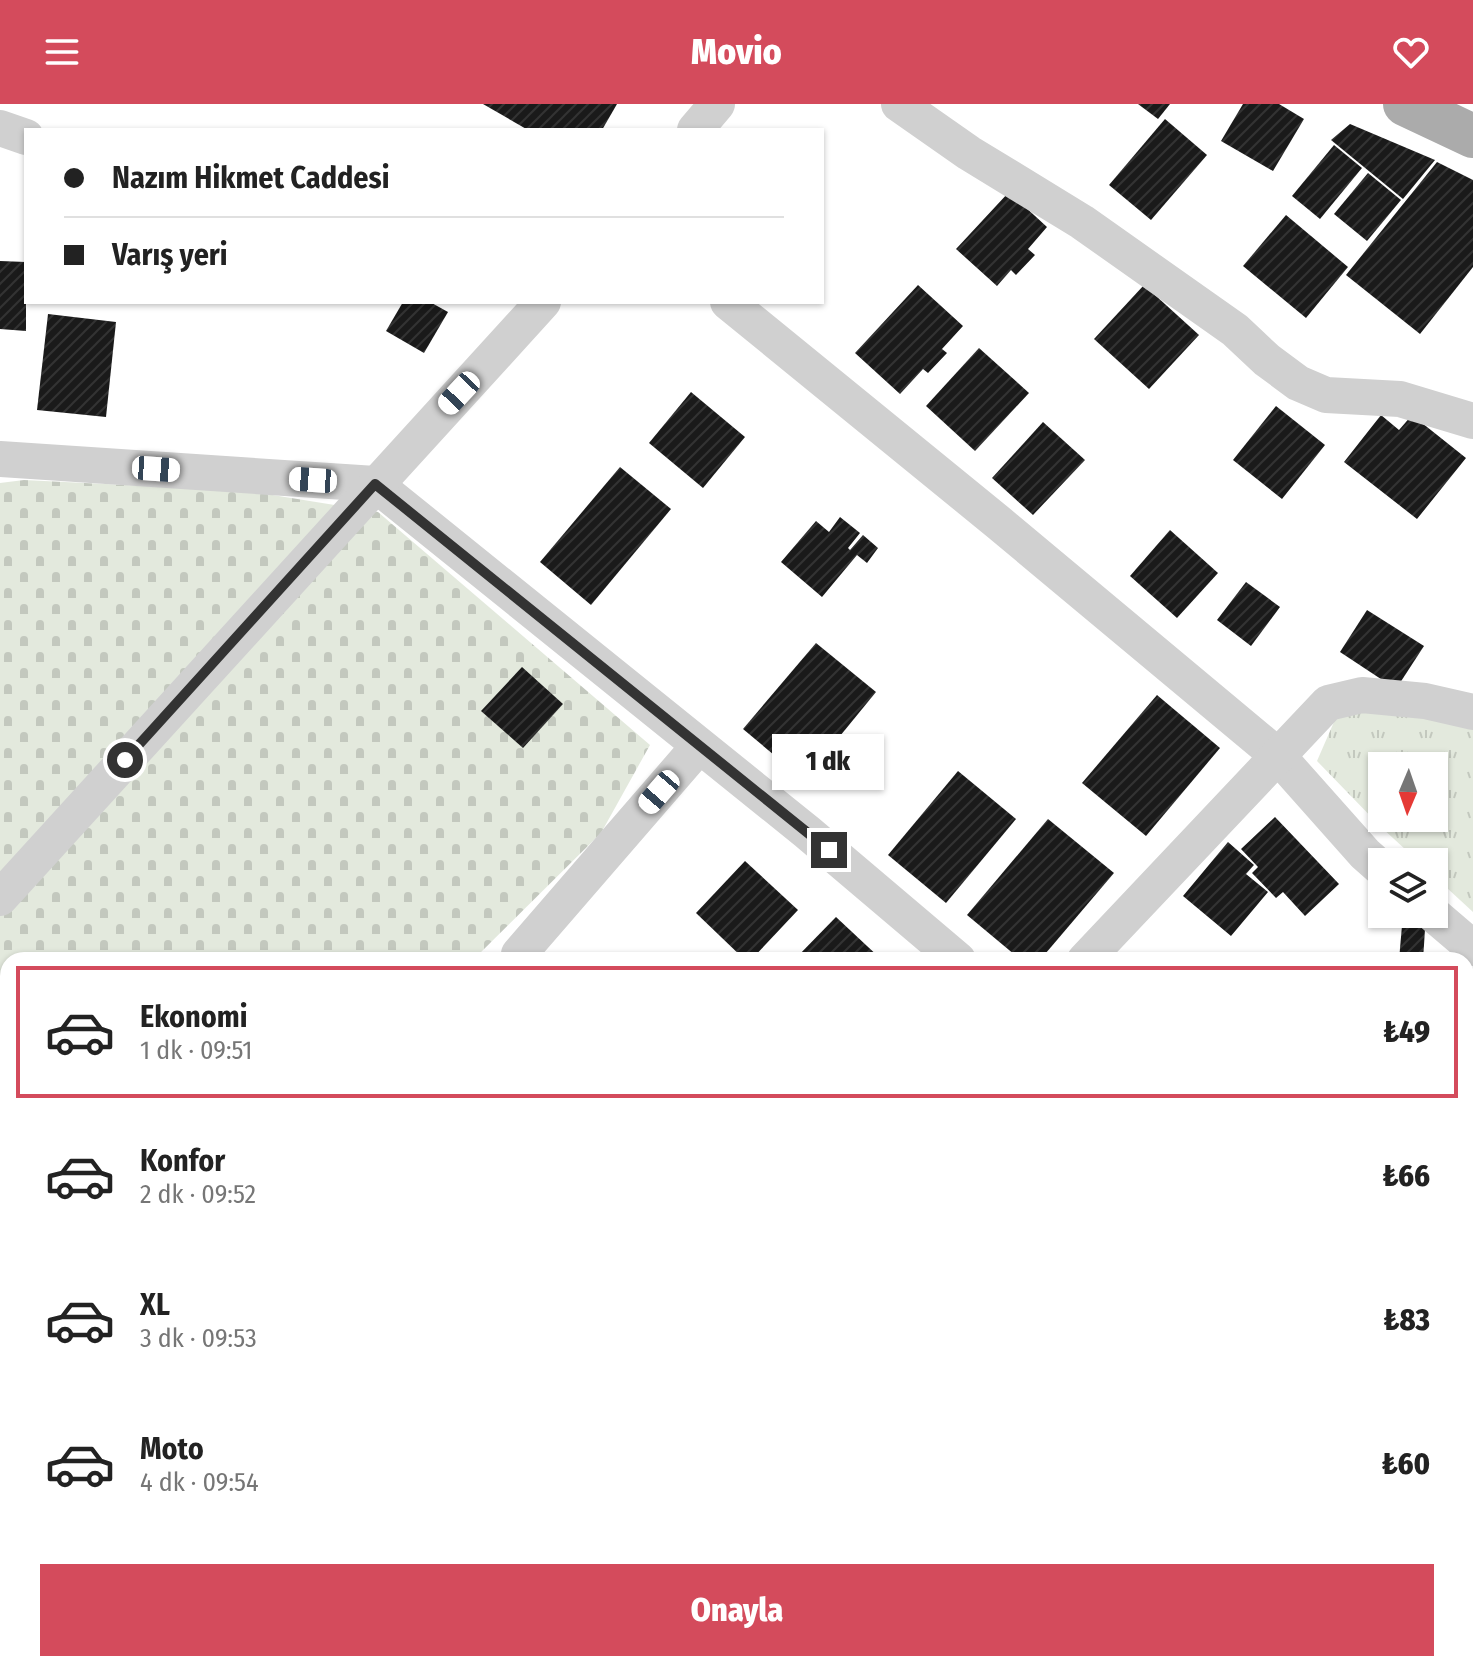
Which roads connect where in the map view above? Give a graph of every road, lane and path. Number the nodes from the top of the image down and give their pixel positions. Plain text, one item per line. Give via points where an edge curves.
1 (717, 104) edge
2 (899, 104) edge
3 (1405, 104) edge
4 (0, 128) edge
5 (697, 128) edge
6 (24, 136) edge
7 (1473, 136) edge
8 (541, 304) edge
9 (730, 304) edge
10 (1473, 421) edge
11 (0, 459) edge
12 (375, 484) junction
13 (1473, 712) edge
14 (699, 746) junction
15 (1277, 755) junction
16 (1368, 857) edge
17 (0, 898) edge
18 (1448, 927) edge
19 (1473, 948) edge
20 (525, 952) edge
21 (949, 952) edge
22 (1092, 952) edge

1 - 5 street
2 - 10 street via 1107,240 1235,330 1298,383 1326,395 1400,399
3 - 7 main road
4 - 6 street
8 - 12 street
9 - 15 street
11 - 12 street
12 - 14 street
12 - 17 street
13 - 15 street via 1362,695 1328,703
14 - 20 street
14 - 21 street
15 - 16 street
15 - 22 street
18 - 19 street

